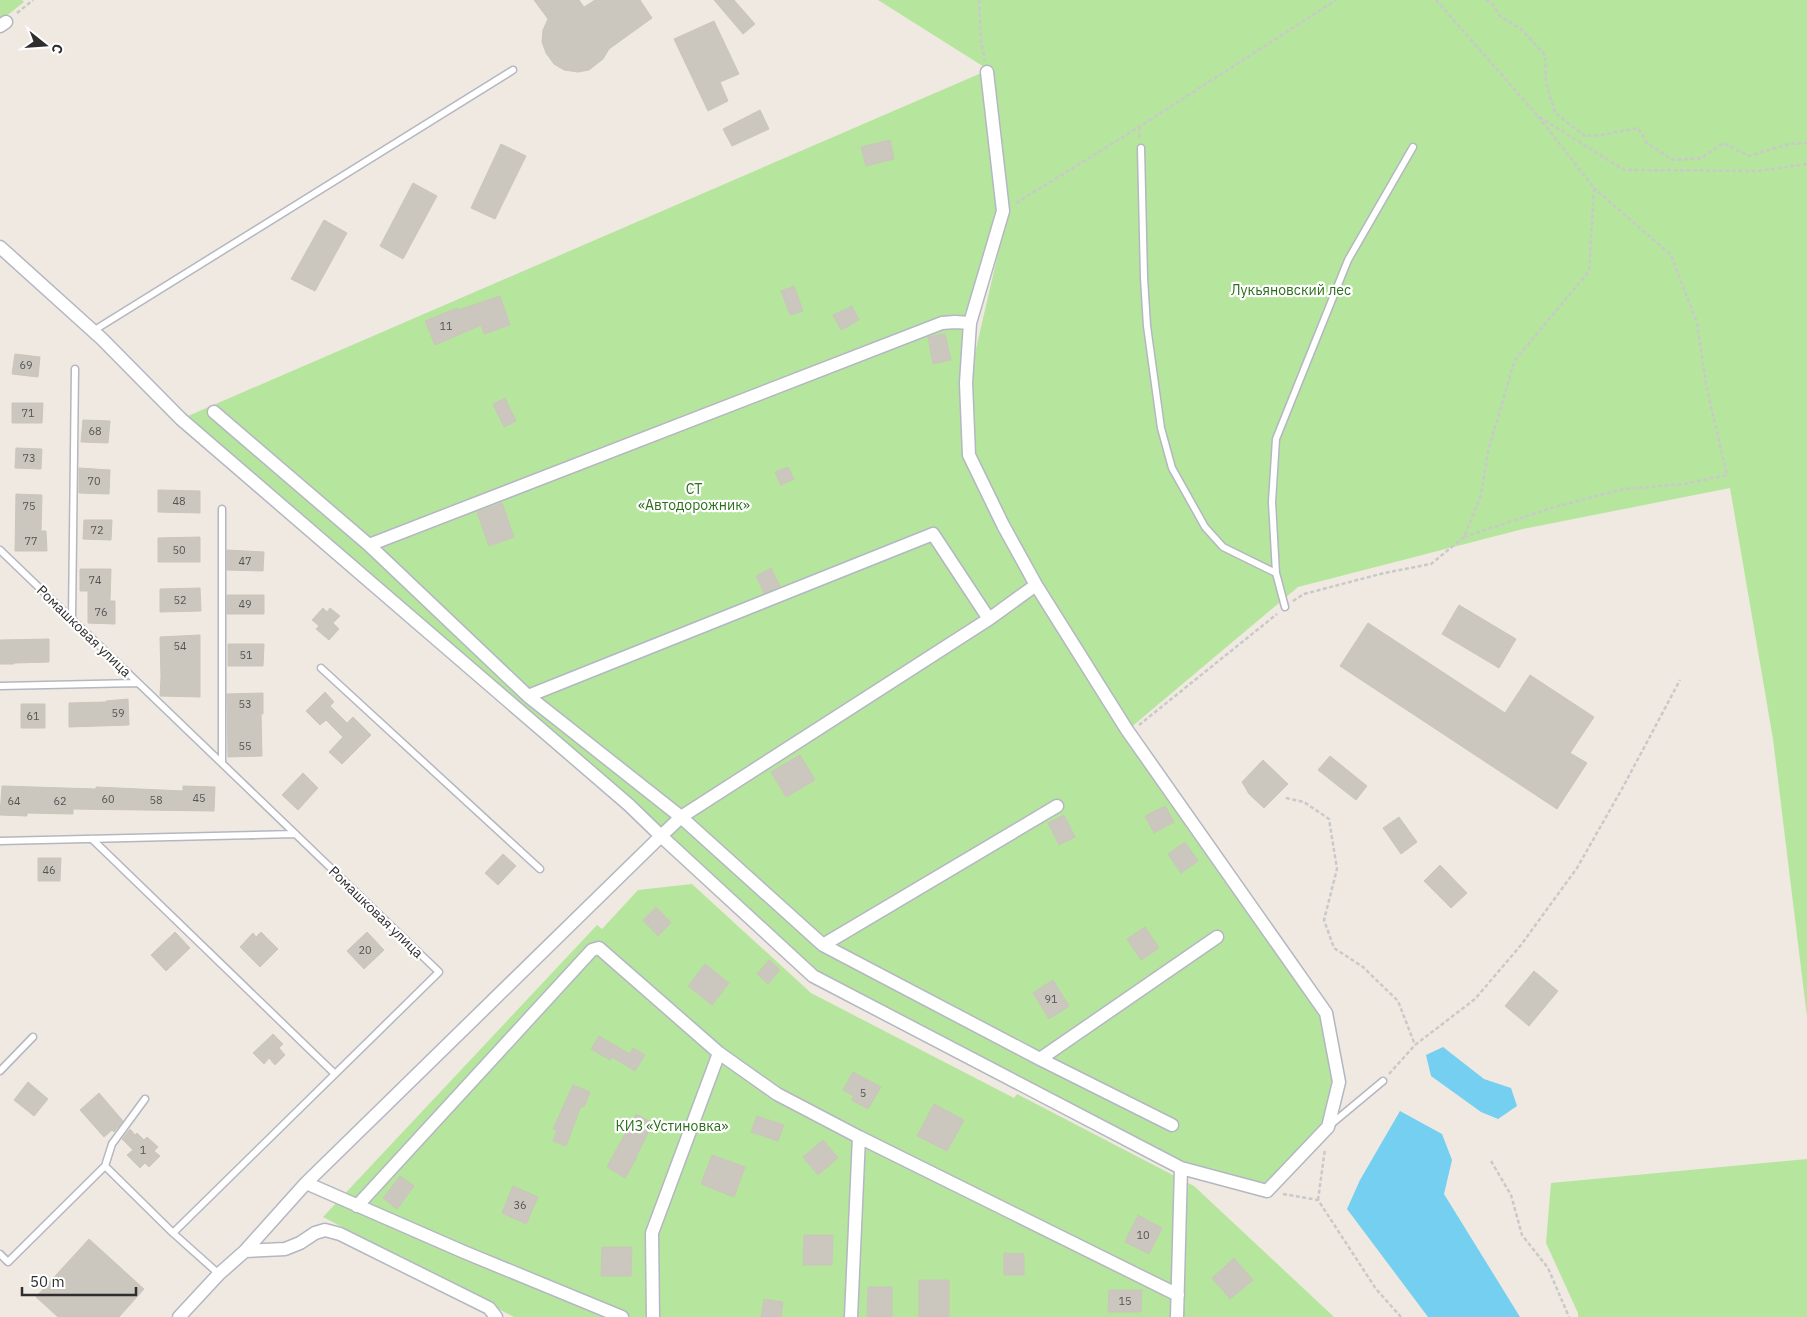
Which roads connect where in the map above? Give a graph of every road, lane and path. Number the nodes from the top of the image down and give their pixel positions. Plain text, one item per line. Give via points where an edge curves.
1 (33, 0) edge
2 (979, 0) edge
3 (1336, 0) edge
4 (1436, 0) edge
5 (1486, 0) edge
6 (3, 24) edge
7 (514, 70) dead end
8 (987, 72) joint
9 (1538, 116) junction
10 (1807, 143) edge
11 (1413, 147) dead end
12 (1141, 148) dead end
13 (1807, 164) edge
14 (1594, 188) junction
15 (1003, 211) junction
16 (0, 248) edge
17 (970, 324) junction
18 (94, 332) junction
19 (76, 369) dead end
20 (214, 412) dead end
21 (222, 508) dead end
22 (1464, 537) junction
23 (369, 545) junction
24 (0, 550) edge
25 (1276, 573) junction
26 (1036, 585) junction
27 (1285, 607) junction
28 (989, 619) junction
29 (72, 620) junction
30 (321, 668) dead end
31 (1680, 680) dead end
32 (138, 683) junction
33 (0, 686) edge
34 (528, 696) junction
35 (1129, 732) junction
36 (222, 764) junction
37 (1286, 798) dead end
38 (1058, 806) dead end
39 (681, 817) junction
40 (295, 834) junction
41 (661, 836) junction
42 (92, 839) junction
43 (0, 841) edge
44 (540, 869) dead end
45 (1217, 937) dead end
46 (823, 945) junction
47 (33, 1037) dead end
48 (1415, 1045) junction
49 (719, 1053) junction
50 (1040, 1059) junction
51 (0, 1071) edge
52 (335, 1074) junction
53 (1383, 1081) joint
54 (145, 1100) dead end
55 (1172, 1125) dead end
56 (1328, 1127) junction
57 (859, 1137) junction
58 (1491, 1160) dead end
59 (105, 1166) junction
60 (1181, 1168) junction
61 (306, 1183) junction
62 (1267, 1191) junction
63 (1318, 1200) junction
64 (357, 1206) junction
65 (173, 1233) junction
66 (245, 1251) junction
67 (0, 1254) edge
68 (219, 1274) junction
69 (1178, 1294) junction
70 (179, 1317) edge
71 (496, 1317) edge
72 (622, 1317) edge
73 (653, 1317) edge
74 (851, 1317) edge
75 (1177, 1317) edge
76 (1401, 1317) edge
77 (1569, 1317) edge

1 - 6 path
2 - 8 path
3 - 15 path
4 - 9 path
5 - 10 path via 1501,17 1521,28 1545,55 1546,82 1555,112 1585,136 1602,136 1638,128 1647,143 1673,160 1702,158 1724,143 1750,156 1789,144
7 - 18 lane
8 - 15 street
9 - 13 path via 1624,170 1758,171
9 - 14 path
11 - 25 lane via 1348,260 1276,439 1272,502
12 - 25 lane via 1147,326 1161,428 1172,468 1205,527 1223,547
14 - 22 path via 1588,271 1515,360 1488,451 1481,495
14 - 22 path via 1671,255 1697,323 1706,385 1727,475 1684,484 1623,489
15 - 17 street
16 - 18 street
17 - 23 street via 942,323
17 - 26 street via 966,382 970,455 1002,525
18 - 41 street via 181,418
19 - 29 lane
20 - 23 street
21 - 36 lane
22 - 27 path via 1431,564 1304,594
23 - 34 street
24 - 29 lane, Ромашковая улица
25 - 27 lane
26 - 28 street
26 - 35 street
27 - 35 path
28 - 34 street via 933,534
28 - 39 street
29 - 32 lane, Ромашковая улица
30 - 44 lane
31 - 48 path via 1577,868 1521,945 1475,999
32 - 33 lane
32 - 36 lane, Ромашковая улица
34 - 39 street
35 - 56 street via 1326,1013 1339,1082
36 - 40 lane, Ромашковая улица
37 - 48 path via 1304,802 1329,818 1337,869 1324,920 1326,927 1334,948 1363,967 1398,1001
38 - 46 street
39 - 41 street
39 - 46 street
40 - 42 lane
40 - 52 lane, Ромашковая улица via 439,972
41 - 60 street via 813,976
41 - 61 street
42 - 43 lane
42 - 52 lane
45 - 50 street
46 - 50 street
47 - 51 lane
48 - 53 path
49 - 57 street via 777,1094
49 - 64 street via 599,948 592,950
49 - 73 street via 652,1233
50 - 55 street
52 - 65 lane, Ромашковая улица
53 - 56 lane
54 - 59 lane via 112,1144
56 - 62 street
56 - 63 path
57 - 69 street
57 - 74 street
58 - 77 path via 1511,1195 1522,1235 1548,1268
59 - 65 lane
59 - 67 lane via 8,1262
60 - 62 street
60 - 69 street
61 - 64 street
61 - 66 street
62 - 63 path
63 - 76 path via 1376,1289
64 - 72 street
65 - 68 lane
66 - 68 street
66 - 71 street via 285,1249 325,1230 340,1234 489,1308
68 - 70 street
69 - 75 street

